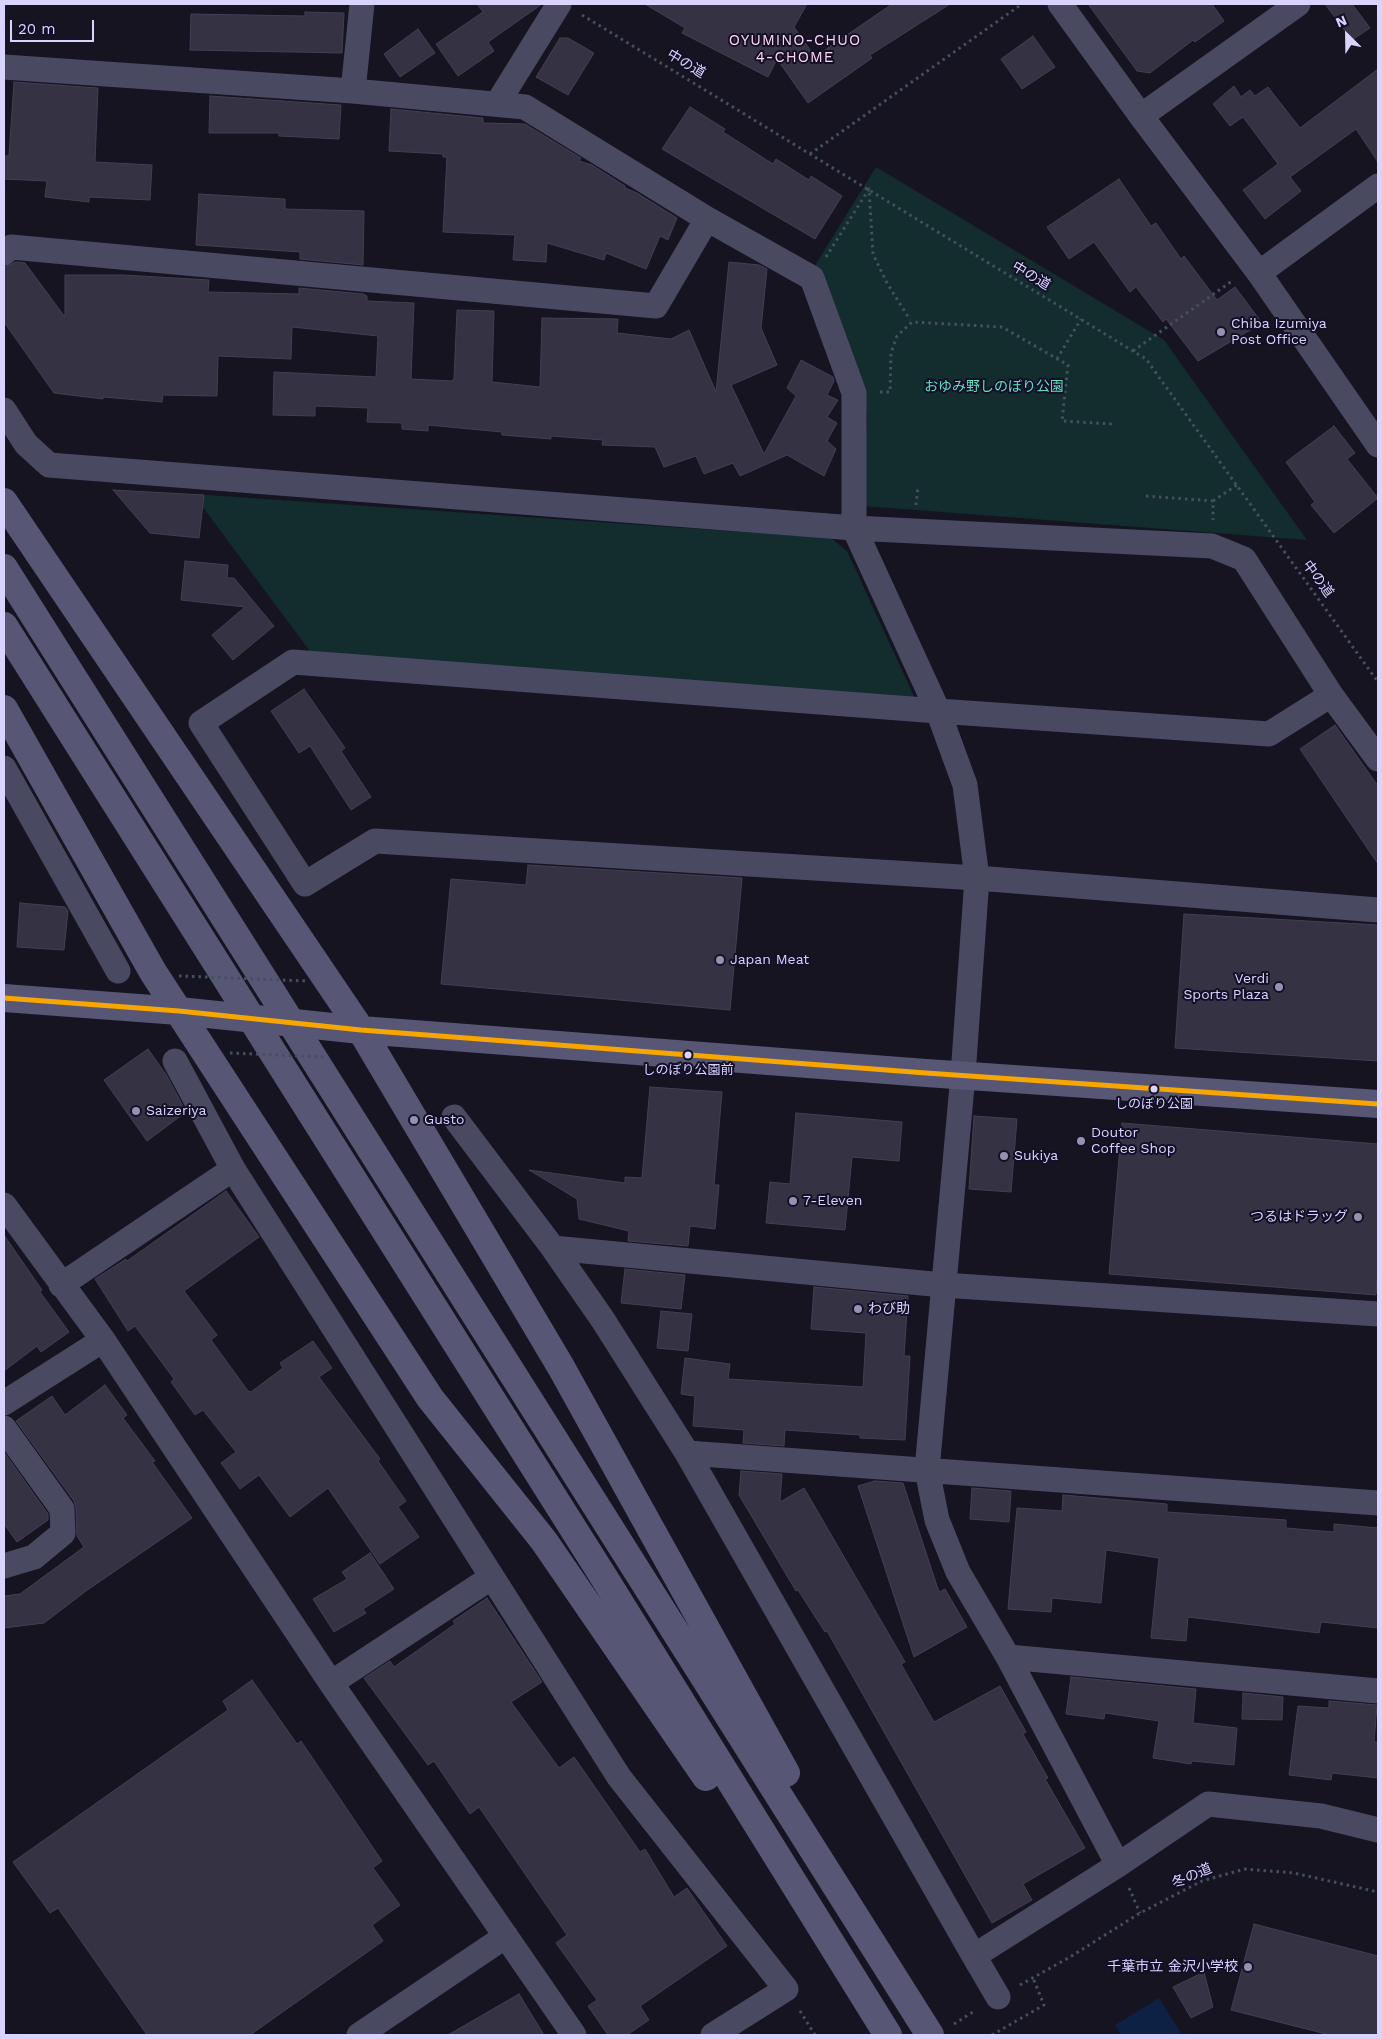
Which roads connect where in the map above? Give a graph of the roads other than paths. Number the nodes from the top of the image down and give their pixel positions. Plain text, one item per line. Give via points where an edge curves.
1 (362, 4) edge
2 (559, 4) edge
3 (1060, 4) edge
4 (1298, 4) edge
5 (4, 67) edge
6 (353, 92) junction
7 (497, 104) junction
8 (1141, 116) junction
9 (1378, 186) edge
10 (707, 219) junction
11 (4, 253) edge
12 (1256, 270) junction
13 (4, 410) edge
14 (1374, 429) edge
15 (4, 502) edge
16 (854, 528) junction
17 (4, 568) edge
18 (4, 626) edge
19 (1331, 695) junction
20 (4, 709) edge
21 (938, 711) junction
22 (1378, 759) edge
23 (4, 768) edge
24 (977, 878) junction
25 (1378, 910) edge
26 (118, 971) dead end
27 (4, 998) edge
28 (179, 1010) junction
29 (361, 1030) junction
30 (176, 1061) dead end
31 (963, 1075) junction
32 (1378, 1104) edge
33 (454, 1117) dead end
34 (233, 1169) junction
35 (4, 1205) edge
36 (553, 1248) junction
37 (943, 1284) junction
38 (61, 1285) junction
39 (1378, 1314) edge
40 (103, 1340) junction
41 (4, 1403) edge
42 (4, 1428) edge
43 (687, 1453) junction
44 (927, 1470) junction
45 (1378, 1503) edge
46 (4, 1566) edge
47 (492, 1576) junction
48 (1008, 1657) junction
49 (331, 1683) junction
50 (1378, 1691) edge
51 (1378, 1830) edge
52 (808, 1839) junction
53 (1118, 1865) junction
54 (782, 1867) junction
55 (506, 1936) junction
56 (974, 1956) junction
57 (998, 1997) road end
58 (941, 2030) edge
59 (359, 2035) edge
60 (574, 2035) edge
61 (712, 2035) edge
62 (888, 2035) edge

1 - 6 street
2 - 7 street
3 - 8 street
4 - 8 street
5 - 6 street
6 - 7 street
7 - 10 street via 525,107
8 - 12 street
9 - 12 street
10 - 11 street via 656,306 11,247
10 - 16 street via 812,278 854,393
12 - 14 street
13 - 16 street via 26,444 49,465
15 - 29 street
16 - 19 street via 1212,546 1244,560
16 - 21 street
17 - 52 street
18 - 54 street via 600,1570
19 - 21 street via 1269,734
19 - 22 street
20 - 28 street via 154,972
21 - 24 street via 965,785
21 - 24 street via 293,662 201,723 305,884 375,842
23 - 26 street
24 - 25 street
24 - 31 street
27 - 28 street
28 - 29 street, bridge
28 - 54 street via 430,1398 544,1541 752,1843
29 - 31 street
29 - 52 street via 561,1367 670,1561 796,1792
30 - 34 street
31 - 32 street
31 - 37 street
33 - 36 street
34 - 38 street
34 - 47 street
35 - 38 street
36 - 37 street
36 - 43 street
37 - 39 street
37 - 44 street
38 - 40 street
40 - 41 street
40 - 49 street
42 - 46 street via 62,1509 63,1533 34,1557
43 - 44 street
43 - 56 street
44 - 45 street
44 - 48 street via 937,1520 958,1572
47 - 49 street
47 - 61 street via 619,1777 786,1989
48 - 50 street
48 - 53 street
49 - 55 street
51 - 53 street via 1321,1816 1208,1804
52 - 58 street
53 - 56 street
54 - 62 street
55 - 59 street
55 - 60 street
56 - 57 street

